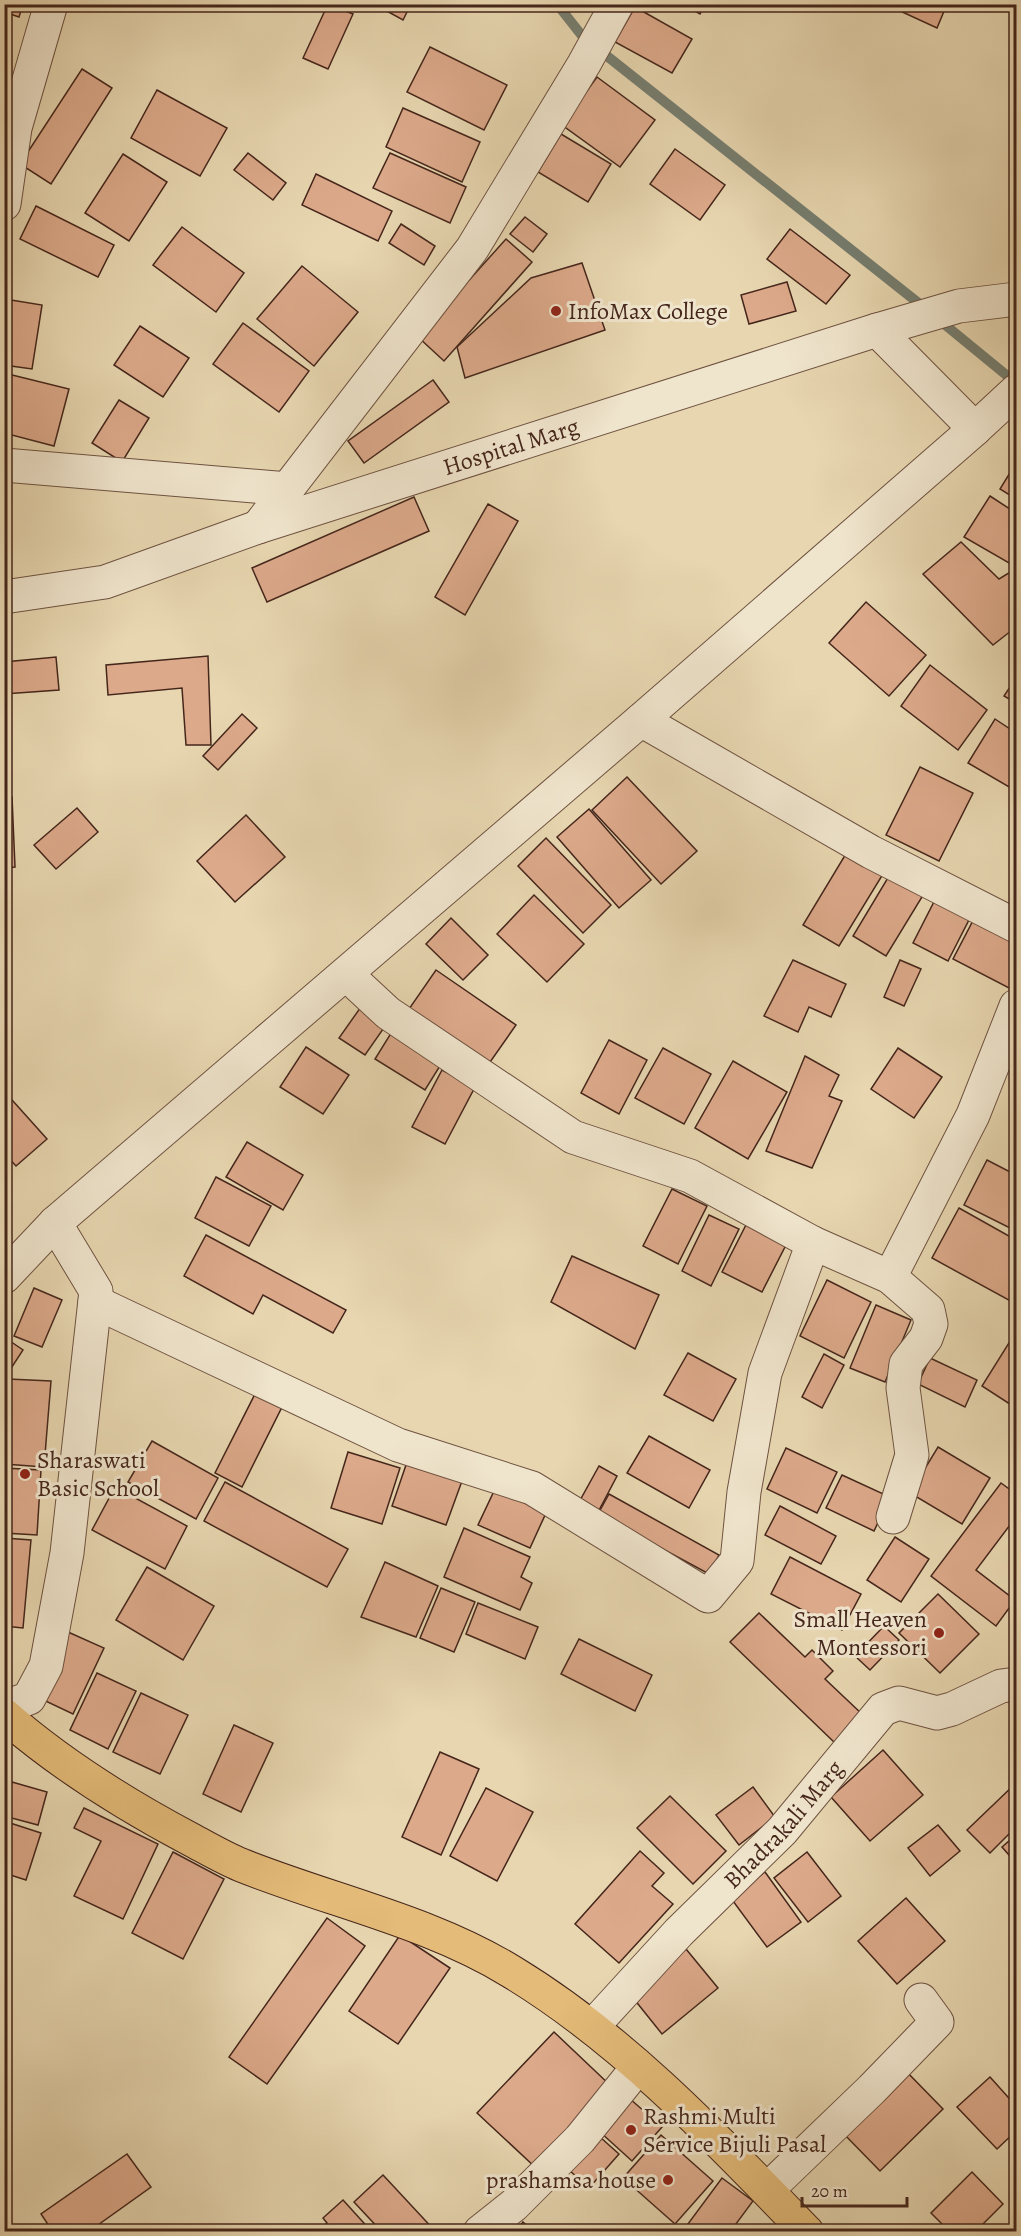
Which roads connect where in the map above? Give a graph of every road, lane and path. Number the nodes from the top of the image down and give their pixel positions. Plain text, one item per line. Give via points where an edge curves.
1 (51, 4) edge
2 (617, 4) edge
3 (4, 204) edge
4 (1017, 298) edge
5 (877, 330) junction
6 (1017, 391) edge
7 (975, 429) junction
8 (4, 465) edge
9 (288, 489) junction
10 (258, 527) junction
11 (4, 597) edge
12 (641, 720) junction
13 (1017, 926) edge
14 (346, 974) junction
15 (1017, 1006) edge
16 (55, 1223) junction
17 (813, 1243) junction
18 (4, 1277) edge
19 (890, 1277) junction
20 (95, 1302) junction
21 (893, 1517) dead end
22 (1009, 1685) edge
23 (4, 1708) edge
24 (4, 1714) edge
25 (921, 2000) dead end
26 (592, 2027) junction
27 (638, 2067) junction
28 (767, 2190) junction
29 (480, 2232) edge
30 (807, 2232) edge

1 - 3 street via 15,128
2 - 9 street via 585,64 472,249
4 - 5 street, Hospital Marg via 959,306
5 - 7 street
5 - 10 street, Hospital Marg
6 - 7 street
7 - 12 street
8 - 9 street
9 - 10 street
10 - 11 street, Hospital Marg via 105,582
12 - 13 street via 871,852
12 - 14 street
14 - 16 street
14 - 17 street via 388,1013 573,1137 690,1176
15 - 19 street via 973,1115
16 - 18 street
16 - 20 street via 96,1291
17 - 19 street
17 - 20 street via 765,1373 744,1492 737,1561 708,1596 531,1488 398,1445
19 - 21 street via 928,1310 931,1324 926,1338 906,1364 903,1388 912,1455
20 - 23 street via 67,1553 46,1666 29,1698
22 - 26 street, Bhadrakali Marg via 937,1713 899,1703 883,1709 782,1831 679,1932
24 - 26 main road via 36,1743 145,1815 239,1864 442,1935 512,1972
25 - 28 street via 937,2022
26 - 27 main road
27 - 28 main road via 696,2118
27 - 29 street via 580,2139 514,2205
28 - 30 main road

